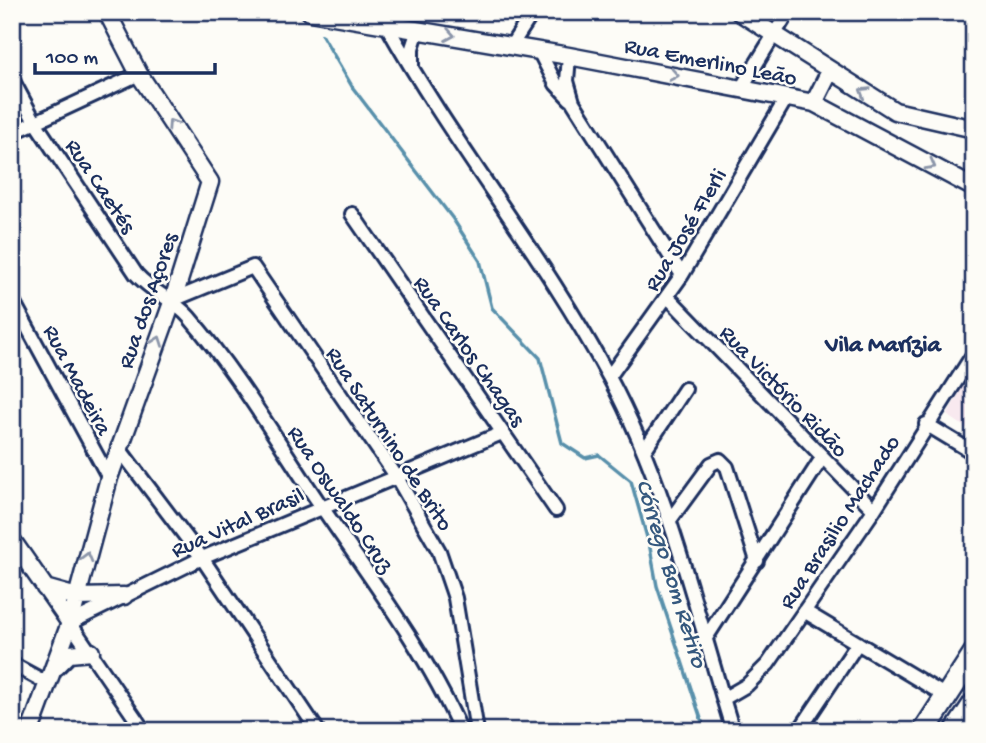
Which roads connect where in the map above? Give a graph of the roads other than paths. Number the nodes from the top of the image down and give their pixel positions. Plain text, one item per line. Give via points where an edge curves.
1 (107, 12) edge
2 (310, 12) edge
3 (533, 12) edge
4 (739, 12) edge
5 (788, 12) edge
6 (386, 24) junction
7 (418, 30) junction
8 (774, 35) junction
9 (511, 46) junction
10 (540, 51) junction
11 (569, 56) junction
12 (830, 71) junction
13 (412, 72) junction
14 (139, 74) junction
15 (12, 79) edge
16 (742, 88) junction
17 (788, 97) junction
18 (573, 102) junction
19 (814, 103) junction
20 (895, 111) junction
21 (35, 122) junction
22 (974, 129) edge
23 (12, 133) edge
24 (888, 141) junction
25 (974, 188) edge
26 (352, 214) dead end
27 (682, 275) junction
28 (668, 297) junction
29 (12, 299) edge
30 (173, 300) junction
31 (974, 353) edge
32 (609, 377) junction
33 (685, 389) dead end
34 (926, 424) junction
35 (502, 433) junction
36 (118, 447) junction
37 (644, 451) junction
38 (974, 453) edge
39 (822, 458) junction
40 (396, 476) junction
41 (108, 478) junction
42 (322, 507) junction
43 (556, 510) dead end
44 (874, 510) junction
45 (670, 520) junction
46 (12, 540) edge
47 (202, 558) junction
48 (757, 561) junction
49 (45, 588) junction
50 (124, 596) junction
51 (76, 597) junction
52 (804, 611) junction
53 (90, 612) junction
54 (70, 623) junction
55 (704, 640) junction
56 (858, 643) junction
57 (91, 652) junction
58 (974, 654) edge
59 (12, 664) edge
60 (49, 678) junction
61 (946, 696) junction
62 (723, 699) junction
63 (30, 731) edge
64 (144, 731) edge
65 (318, 731) edge
66 (461, 731) edge
67 (477, 731) edge
68 (733, 731) edge
69 (799, 731) edge
70 (924, 731) edge

1 - 14 street, Rua dos Açores
2 - 6 street, Rua Emerlino Leão
3 - 9 street
4 - 8 street
5 - 8 street
6 - 7 street, Rua Emerlino Leão
6 - 13 street
7 -> 9 street, Rua Emerlino Leão
7 - 13 street
8 - 12 street
8 - 16 street
9 - 10 street, Rua Emerlino Leão
10 - 11 street, Rua Emerlino Leão
10 - 18 street via 556,84
11 -> 16 street, Rua Emerlino Leão
11 - 18 street via 566,81
12 - 19 street
20 -> 12 street
13 - 32 street
14 - 21 street
30 -> 14 street, Rua dos Açores via 209,182
15 - 21 street, Rua Caetés
16 - 17 street, Rua Emerlino Leão
17 - 19 street, Rua Emerlino Leão
17 - 27 street, Rua José FIerli
18 - 27 street
19 - 24 street, Rua Emerlino Leão
20 - 22 street
20 - 24 street
21 - 23 street
21 - 30 street, Rua Caetés via 136,274 156,294
24 -> 25 street, Rua Emerlino Leão
26 - 35 street, Rua Carlos Chagas
27 - 28 street, Rua José FIerli
28 - 32 street, Rua José FIerli
28 - 39 street, Rua Victório Ridão
29 - 41 street, Rua Madeira
36 -> 30 street, Rua dos Açores
30 - 40 street, Rua Saturnino de Brito via 253,267
30 - 42 street, Rua Oswaldo Cruz via 214,349
31 - 34 street, Rua Brasilio Machado
32 - 37 street
33 - 37 street
34 - 38 street
34 - 44 street, Rua Brasilio Machado
35 - 40 street, Rua Vital Brasil
35 - 43 street, Rua Carlos Chagas
36 - 41 street, Rua dos Açores
36 - 47 street
37 - 45 street
39 - 44 street, Rua Victório Ridão
39 - 48 street
40 - 42 street, Rua Vital Brasil
40 - 67 street, Rua Saturnino de Brito via 439,551 456,598
51 -> 41 street, Rua dos Açores
42 - 47 street, Rua Vital Brasil
42 - 66 street, Rua Oswaldo Cruz via 403,625
44 - 52 street, Rua Brasilio Machado
45 - 48 street via 711,464 720,460 727,467
45 - 55 street
46 - 49 street
47 - 50 street, Rua Vital Brasil
47 - 65 street
48 - 55 street
49 - 51 street
49 - 54 street
50 - 51 street
50 - 53 street, Rua Vital Brasil
51 - 54 street, Rua dos Açores
52 - 56 street
52 - 62 street, Rua Brasilio Machado via 758,676
53 - 54 street, Rua Vital Brasil
53 - 57 street via 86,631
54 - 57 street
54 - 60 street, Rua dos Açores
55 - 62 street
56 - 61 street
56 - 69 street
57 - 60 street via 69,654
57 - 64 street
58 - 61 highway
59 - 60 street
60 - 63 street, Rua dos Açores
61 - 70 highway
62 - 68 street

